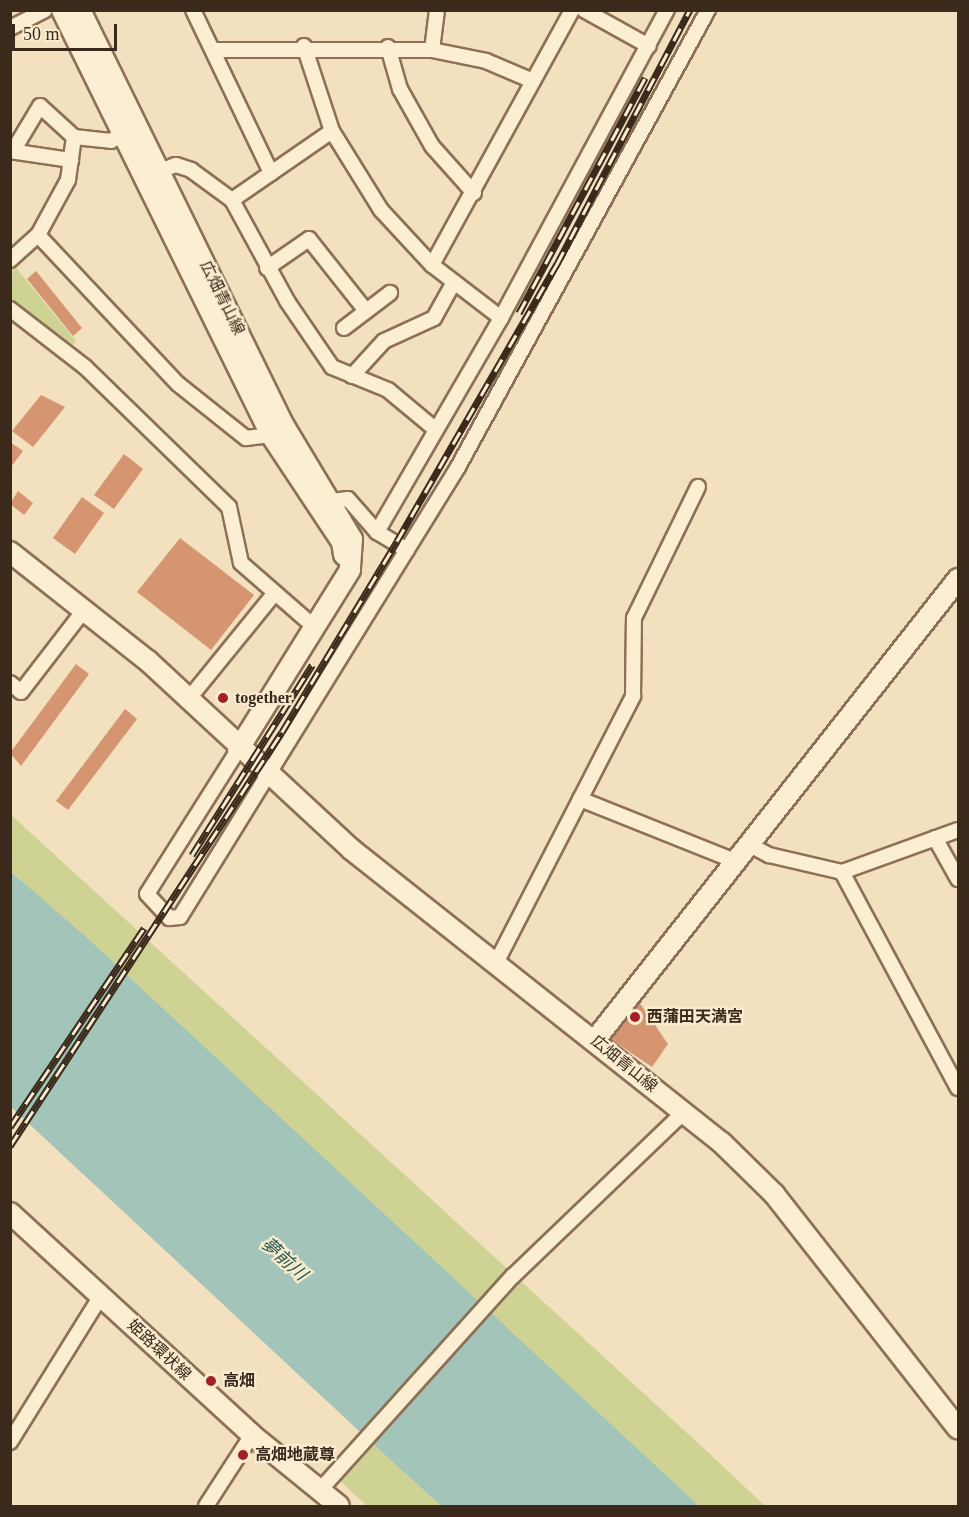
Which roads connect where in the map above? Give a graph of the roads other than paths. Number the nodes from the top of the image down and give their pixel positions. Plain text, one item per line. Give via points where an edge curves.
1 (45, 10) edge
2 (62, 10) edge
3 (80, 10) edge
4 (193, 10) edge
5 (437, 10) edge
6 (572, 10) edge
7 (584, 10) edge
8 (667, 10) edge
9 (708, 10) edge
10 (10, 28) edge
11 (304, 46) junction
12 (649, 46) junction
13 (388, 47) junction
14 (213, 50) junction
15 (432, 50) junction
16 (533, 81) junction
17 (332, 131) junction
18 (124, 133) junction
19 (74, 137) junction
20 (12, 151) edge
21 (71, 160) junction
22 (160, 171) junction
23 (272, 173) junction
24 (474, 193) junction
25 (232, 200) junction
26 (38, 235) junction
27 (10, 260) edge
28 (432, 265) junction
29 (267, 268) junction
30 (454, 282) junction
31 (390, 293) dead end
32 (10, 309) edge
33 (366, 311) junction
34 (501, 318) junction
35 (344, 328) dead end
36 (352, 376) junction
37 (436, 430) junction
38 (271, 435) junction
39 (698, 487) dead end
40 (331, 501) junction
41 (376, 532) junction
42 (407, 550) junction
43 (10, 552) edge
44 (341, 579) junction
45 (958, 579) edge
46 (273, 595) junction
47 (85, 609) junction
48 (312, 625) junction
49 (10, 683) edge
50 (187, 701) junction
51 (238, 750) junction
52 (269, 777) junction
53 (580, 799) junction
54 (958, 830) edge
55 (935, 838) junction
56 (748, 844) junction
57 (735, 861) junction
58 (842, 872) junction
59 (958, 879) edge
60 (497, 960) junction
61 (595, 1040) junction
62 (958, 1088) edge
63 (684, 1112) junction
64 (10, 1213) edge
65 (101, 1296) junction
66 (958, 1429) edge
67 (252, 1436) junction
68 (10, 1442) edge
69 (320, 1490) junction
70 (206, 1506) edge
71 (339, 1506) edge

1 - 10 street
2 - 18 main road, 広畑青山線
3 - 22 main road, 広畑青山線
4 - 14 street
5 - 15 street
6 - 16 street
7 - 12 street
8 - 12 street
9 - 42 street via 615,187
11 - 13 street
11 - 14 street
11 - 17 street
12 - 34 street
13 - 15 street
13 - 24 street via 400,90 432,146
14 - 23 street
15 - 16 street via 486,62
16 - 24 street
17 - 23 street
17 - 28 street via 381,210
18 - 19 street via 111,141
18 - 38 main road, 広畑青山線
19 - 20 street via 40,106
19 - 21 street
20 - 21 street
21 - 26 street via 68,180
22 - 25 street via 176,165 191,170
22 - 40 main road, 広畑青山線 via 284,426
23 - 25 street
24 - 28 street
25 - 29 street
26 - 27 street
26 - 38 street via 178,384 246,438
28 - 30 street
29 - 33 street via 309,239
29 - 36 street via 332,367
30 - 34 street
30 - 36 street via 434,318 384,341
31 - 33 street
32 - 46 street via 85,367 229,507 241,563
33 - 35 street
34 - 37 street
36 - 37 street via 388,390
37 - 41 street
38 - 44 main road, 広畑青山線 via 342,542
39 - 53 street via 633,618 633,696
40 - 41 street via 348,499
40 - 44 main road, 広畑青山線 via 355,555
41 - 42 street
42 - 52 street
43 - 47 main road, 広畑青山線
44 - 48 main road, 広畑青山線
45 - 56 main road
46 - 48 street
46 - 50 street
47 - 49 street via 21,692
47 - 50 main road, 広畑青山線
48 - 51 main road, 広畑青山線
50 - 51 main road, 広畑青山線
51 - 52 main road, 広畑青山線
51 - 52 street via 147,894 169,918 180,917
52 - 60 main road, 広畑青山線 via 351,849
53 - 57 street
53 - 60 street
54 - 55 street
55 - 58 street
55 - 59 street
56 - 57 main road
56 - 58 street via 769,855
57 - 61 main road
58 - 62 street
60 - 61 main road, 広畑青山線
61 - 63 main road, 広畑青山線
63 - 66 main road, 広畑青山線 via 774,1194
63 - 69 street via 513,1276
64 - 65 main road, 姫路環状線
65 - 67 main road, 姫路環状線
65 - 68 street
67 - 69 main road, 姫路環状線
67 - 70 street
69 - 71 main road, 姫路環状線

